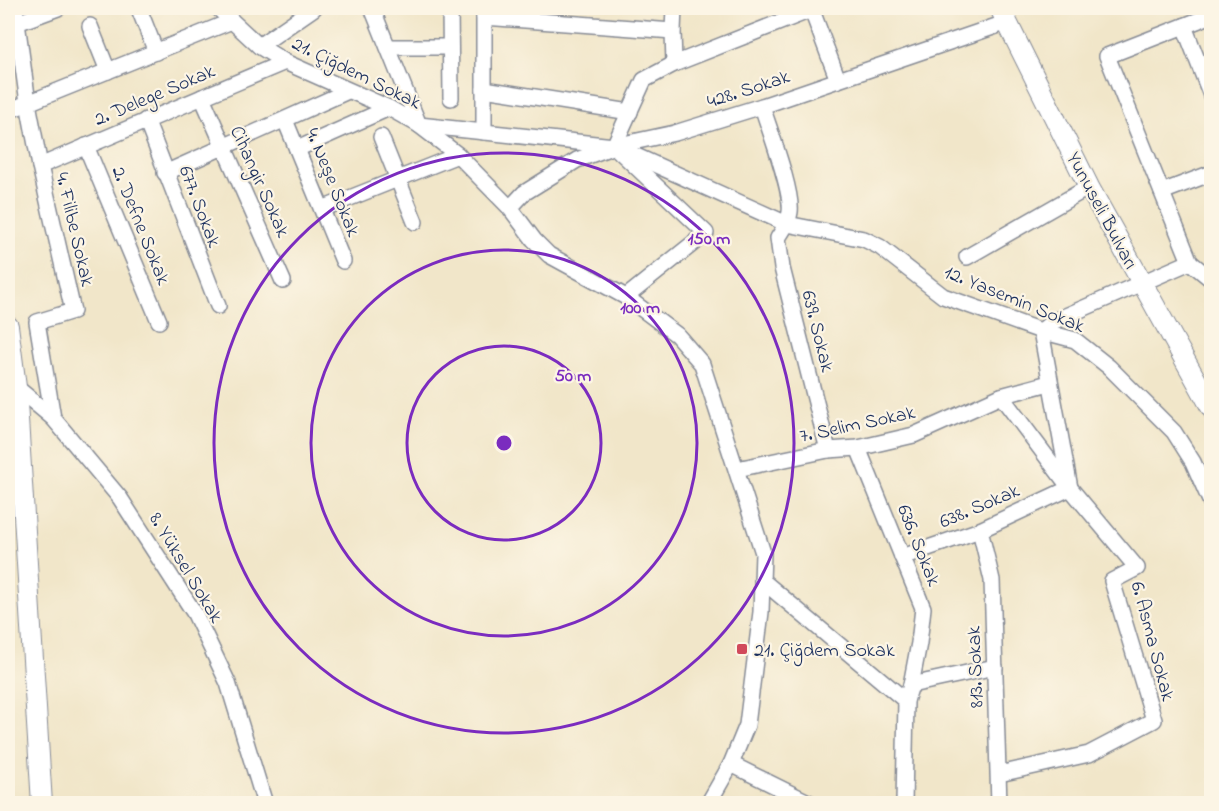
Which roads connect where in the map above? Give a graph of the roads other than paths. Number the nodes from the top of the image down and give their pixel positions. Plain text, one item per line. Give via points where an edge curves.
1 (57, 8) edge
2 (218, 8) edge
3 (314, 8) edge
4 (372, 8) edge
5 (450, 8) edge
6 (674, 8) edge
7 (813, 8) edge
8 (139, 9) dead end
9 (484, 12) edge
10 (16, 15) edge
11 (1004, 15) edge
12 (1212, 15) edge
13 (232, 21) junction
14 (90, 26) dead end
15 (1184, 26) junction
16 (673, 31) junction
17 (259, 46) junction
18 (450, 46) junction
19 (388, 47) junction
20 (156, 52) junction
21 (285, 62) junction
22 (674, 64) junction
23 (108, 71) junction
24 (838, 80) junction
25 (484, 89) junction
26 (348, 91) junction
27 (202, 97) junction
28 (451, 98) dead end
29 (1212, 98) edge
30 (28, 103) junction
31 (762, 106) junction
32 (389, 108) junction
33 (8, 111) edge
34 (630, 112) junction
35 (146, 120) junction
36 (285, 120) junction
37 (419, 125) junction
38 (484, 132) junction
39 (381, 137) dead end
40 (86, 146) junction
41 (614, 146) junction
42 (223, 147) junction
43 (297, 149) junction
44 (458, 155) junction
45 (40, 166) junction
46 (165, 173) junction
47 (1212, 173) edge
48 (398, 179) junction
49 (1089, 187) junction
50 (1162, 192) junction
51 (510, 208) junction
52 (322, 209) junction
53 (416, 222) dead end
54 (787, 224) junction
55 (967, 257) dead end
56 (343, 261) dead end
57 (1190, 262) junction
58 (1212, 280) edge
59 (283, 282) dead end
60 (1142, 282) junction
61 (626, 297) junction
62 (218, 306) dead end
63 (159, 321) dead end
64 (8, 326) edge
65 (1041, 331) junction
66 (1049, 382) junction
67 (16, 387) junction
68 (1001, 396) junction
69 (1212, 410) edge
70 (53, 418) junction
71 (858, 448) junction
72 (828, 450) junction
73 (737, 469) junction
74 (1070, 488) junction
75 (1212, 505) edge
76 (980, 530) junction
77 (902, 557) junction
78 (764, 582) junction
79 (995, 667) junction
80 (911, 685) junction
81 (906, 701) junction
82 (731, 764) junction
83 (999, 774) junction
84 (42, 804) edge
85 (265, 804) edge
86 (708, 804) edge
87 (812, 804) edge
88 (904, 804) edge
89 (999, 804) edge

1 - 10 street
2 - 13 street, 21. Çiğdem Sokak
3 - 17 street
4 - 19 street
5 - 18 street
6 - 16 street
7 - 22 street
7 - 24 street
8 - 20 street
9 - 16 street
9 - 25 street
10 - 30 street
11 - 24 street, 428. Sokak
11 - 49 main road, Yunuseli Bulvarı
12 - 15 street
13 - 17 street, 21. Çiğdem Sokak
13 - 20 street
14 - 23 street
15 - 29 street
15 - 50 street via 1107,56
16 - 22 street
17 - 21 street, 21. Çiğdem Sokak
18 - 19 street
18 - 28 street
19 - 37 street
20 - 23 street
21 - 26 street, 21. Çiğdem Sokak
21 - 27 street, 2. Delege Sokak
22 - 34 street via 644,80
23 - 30 street
24 - 31 street, 428. Sokak
25 - 34 street
25 - 38 street
26 - 32 street, 21. Çiğdem Sokak
26 - 36 street
27 - 35 street, 2. Delege Sokak
27 - 42 street, Cihangir Sokak
30 - 33 street
30 - 45 street
31 - 41 street, 428. Sokak via 675,133
31 - 54 street, 639. Sokak via 786,184 791,211
32 - 37 street, 21. Çiğdem Sokak
32 - 43 street
34 - 41 street
35 - 40 street, 2. Delege Sokak
35 - 46 street, 677. Sokak
36 - 42 street
36 - 43 street, 4. Neşe Sokak
37 - 38 street
37 - 44 street, 21. Çiğdem Sokak
38 - 41 street
39 - 48 street
40 - 45 street, 2. Delege Sokak
40 - 63 street, 2. Defne Sokak
41 - 51 street, 428. Sokak via 549,175 524,192
41 - 54 street, 12. Yasemin Sokak
41 - 61 street via 706,233
42 - 46 street
42 - 59 street, Cihangir Sokak
43 - 52 street, 4. Neşe Sokak
44 - 48 street
44 - 51 street, 21. Çiğdem Sokak
45 - 70 street, 4. Filibe Sokak via 73,311 37,322
46 - 62 street, 677. Sokak
47 - 50 street
48 - 52 street
48 - 53 street
49 - 55 street
49 - 60 main road, Yunuseli Bulvarı
50 - 57 street
51 - 61 street, 21. Çiğdem Sokak via 549,255
52 - 56 street, 4. Neşe Sokak
54 - 65 street, 12. Yasemin Sokak via 864,240 880,247 943,296
54 - 72 street, 639. Sokak via 778,238 782,268
57 - 58 street
57 - 60 street
60 - 65 street via 1052,322
60 - 69 main road, Yunuseli Bulvarı
61 - 73 street, 21. Çiğdem Sokak via 677,335 702,364
64 - 67 main road
65 - 66 street
65 - 75 street, 12. Yasemin Sokak via 1075,340 1109,367 1174,432
66 - 68 street, 7. Selim Sokak
66 - 74 street
67 - 70 street, 8. Yüksel Sokak
67 - 84 main road
68 - 71 street, 7. Selim Sokak via 914,435
68 - 74 street, 6. Asma Sokak
70 - 85 street, 8. Yüksel Sokak via 120,498 195,614 228,683
71 - 72 street, 7. Selim Sokak
71 - 77 street, 636. Sokak
72 - 73 street, 7. Selim Sokak
73 - 78 street, 21. Çiğdem Sokak via 763,553
74 - 76 street, 638. Sokak
74 - 83 street, 6. Asma Sokak via 1137,568 1112,581 1154,720 1089,754
76 - 77 street, 638. Sokak
76 - 79 street, 813. Sokak via 992,580
77 - 80 street, 636. Sokak via 923,608
78 - 81 street
78 - 82 street, 21. Çiğdem Sokak via 747,725
79 - 80 street
79 - 83 street, 813. Sokak
80 - 81 street, 636. Sokak
81 - 88 street, 636. Sokak
82 - 86 street, 21. Çiğdem Sokak
82 - 87 street
83 - 89 street, 813. Sokak

